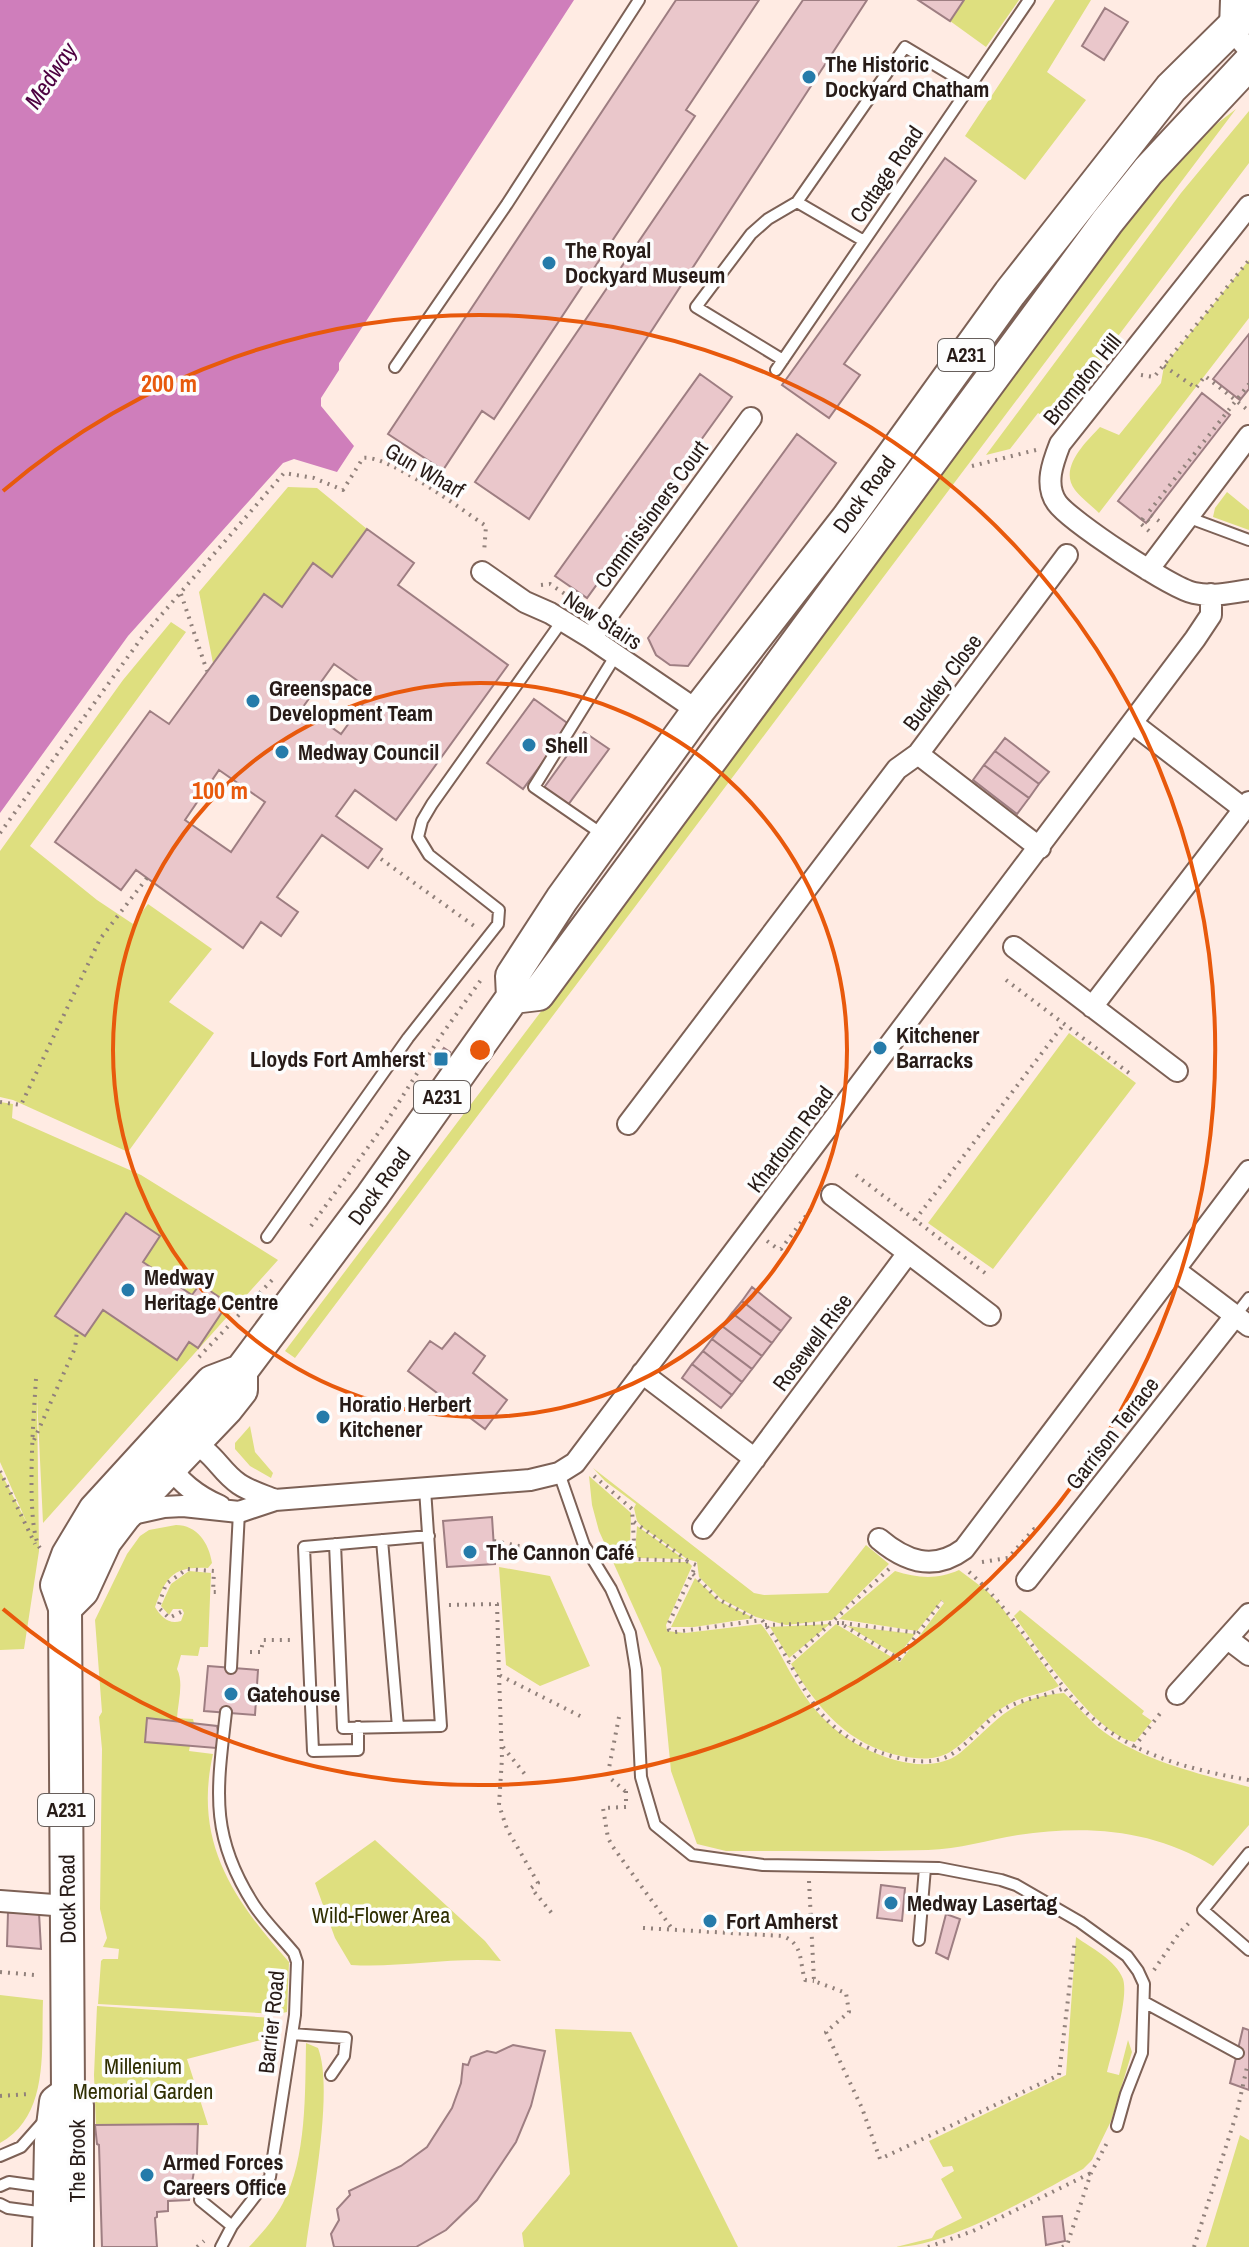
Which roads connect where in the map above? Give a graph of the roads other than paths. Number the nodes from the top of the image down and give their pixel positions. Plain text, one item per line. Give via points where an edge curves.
1 (639, 0) edge
2 (1029, 0) edge
3 (1240, 22) edge
4 (1249, 63) edge
5 (970, 86) junction
6 (797, 202) junction
7 (1249, 206) edge
8 (864, 241) junction
9 (783, 360) junction
10 (395, 367) dead end
11 (776, 370) dead end
12 (751, 418) dead end
13 (1249, 436) edge
14 (1186, 517) junction
15 (1249, 540) edge
16 (1067, 555) dead end
17 (1148, 570) junction
18 (482, 572) road end
19 (1249, 590) edge
20 (1211, 594) junction
21 (562, 621) junction
22 (591, 638) junction
23 (616, 655) junction
24 (698, 711) junction
25 (1132, 723) junction
26 (730, 736) junction
27 (918, 754) junction
28 (1247, 806) edge
29 (606, 837) junction
30 (1040, 848) junction
31 (638, 860) junction
32 (1014, 947) dead end
33 (513, 997) junction
34 (1092, 1007) junction
35 (1177, 1071) dead end
36 (628, 1124) dead end
37 (1249, 1171) edge
38 (832, 1195) dead end
39 (267, 1237) dead end
40 (908, 1253) junction
41 (1175, 1270) junction
42 (1249, 1298) edge
43 (990, 1315) dead end
44 (1242, 1321) edge
45 (642, 1373) junction
46 (179, 1438) junction
47 (755, 1459) junction
48 (171, 1469) junction
49 (559, 1473) junction
50 (425, 1489) junction
51 (275, 1500) junction
52 (239, 1512) junction
53 (124, 1516) junction
54 (703, 1528) dead end
55 (429, 1536) junction
56 (879, 1539) dead end
57 (382, 1540) junction
58 (335, 1544) junction
59 (1027, 1580) dead end
60 (65, 1608) junction
61 (1249, 1614) edge
62 (1228, 1639) junction
63 (1249, 1655) edge
64 (231, 1668) dead end
65 (1177, 1694) road end
66 (226, 1712) dead end
67 (358, 1727) junction
68 (398, 1727) junction
69 (1249, 1853) edge
70 (925, 1868) junction
71 (0, 1901) edge
72 (67, 1906) junction
73 (919, 1940) dead end
74 (1249, 1950) edge
75 (1144, 2002) junction
76 (292, 2034) junction
77 (1238, 2053) road end
78 (331, 2075) dead end
79 (55, 2096) junction
80 (1117, 2126) road end
81 (0, 2156) edge
82 (0, 2186) edge
83 (59, 2200) junction
84 (200, 2200) dead end
85 (0, 2204) edge
86 (232, 2226) junction
87 (49, 2247) edge
88 (77, 2247) edge
89 (221, 2247) edge

1 - 10 lane
2 - 5 lane, Cottage Road
3 - 24 main road, Dock Road / A231 via 1171,88 1010,293 848,518
4 - 26 main road, Dock Road / A231 via 1115,212
5 - 6 lane via 905,47
5 - 8 lane, Cottage Road
6 - 8 lane
6 - 9 lane via 751,234 696,307
7 - 17 street, Brompton Hill via 1060,444 1051,465 1056,502
8 - 9 lane, Cottage Road
9 - 11 lane, Cottage Road
12 - 22 street, Commissioners Court
13 - 14 street
14 - 15 lane
14 - 17 street
16 - 27 street, Buckley Close
17 - 20 street, Brompton Hill via 1183,589
18 - 21 street, New Stairs
19 - 20 street, Brompton Hill
20 - 25 street, Khartoum Road via 1210,619
21 - 22 street, New Stairs
21 - 39 lane via 422,821 418,837 429,855 499,910 498,924 408,1038
22 - 23 street, New Stairs
23 - 24 street, New Stairs
23 - 29 lane via 534,787
24 - 26 main road
24 - 29 main road, Dock Road / A231
25 - 28 street
25 - 30 street, Khartoum Road
26 - 31 main road, Dock Road / A231
27 - 30 street, Buckley Close
27 - 36 street via 897,769
28 - 34 street
29 - 31 main road
29 - 33 main road, Dock Road / A231 via 512,976
30 - 45 street, Khartoum Road
31 - 33 main road, Dock Road / A231 via 538,994
32 - 34 street
33 - 46 main road, Dock Road / A231 via 241,1371 241,1390
34 - 35 street
37 - 41 street
38 - 40 street
40 - 43 street
40 - 47 street, Rosewell Rise
41 - 44 street
41 - 56 street via 960,1551 925,1561 901,1557
42 - 44 lane
44 - 59 street, Garrison Terrace
45 - 47 street
45 - 49 street, Khartoum Road via 579,1458
46 - 48 main road, Dock Road / A231
46 - 51 street, Khartoum Road via 216,1458 238,1483
46 - 60 main road, Dock Road / A231 via 116,1485 85,1524 57,1585
47 - 54 street, Rosewell Rise
48 - 52 street via 196,1493
48 - 53 main road, Dock Road / A231
49 - 50 street, Khartoum Road
49 - 70 lane via 584,1545 630,1633 641,1777 655,1825 692,1855 763,1865
50 - 51 street, Khartoum Road
50 - 55 lane
51 - 52 street, Khartoum Road
52 - 53 street, Khartoum Road via 175,1506
52 - 64 lane
53 - 60 main road, Dock Road / A231 via 105,1541 82,1591
55 - 57 lane
55 - 68 lane via 441,1726
57 - 58 lane
57 - 68 lane
58 - 67 lane via 343,1728
58 - 67 lane via 304,1547 313,1751 358,1750
60 - 72 main road, Dock Road / A231
61 - 62 street
62 - 63 street
62 - 65 street
66 - 76 lane, Barrier Road via 217,1784 224,1843 253,1904 294,1953
67 - 68 lane
69 - 74 lane via 1203,1910
70 - 73 lane
70 - 75 lane via 1012,1884 1080,1922 1132,1962 1143,1980
71 - 72 street
72 - 79 main road, Dock Road / A231 via 69,2002
75 - 77 lane
75 - 80 lane via 1142,2053
76 - 78 lane via 346,2038 344,2056
76 - 86 lane, Barrier Road via 270,2177
79 - 81 lane via 21,2147
79 - 83 main road, The Brook / A231 via 77,2105
82 - 83 lane via 9,2182
83 - 85 lane via 8,2208
83 - 87 main road, The Brook / A231
83 - 88 main road, The Brook / A231
84 - 86 lane
86 - 89 lane, Barrier Road

